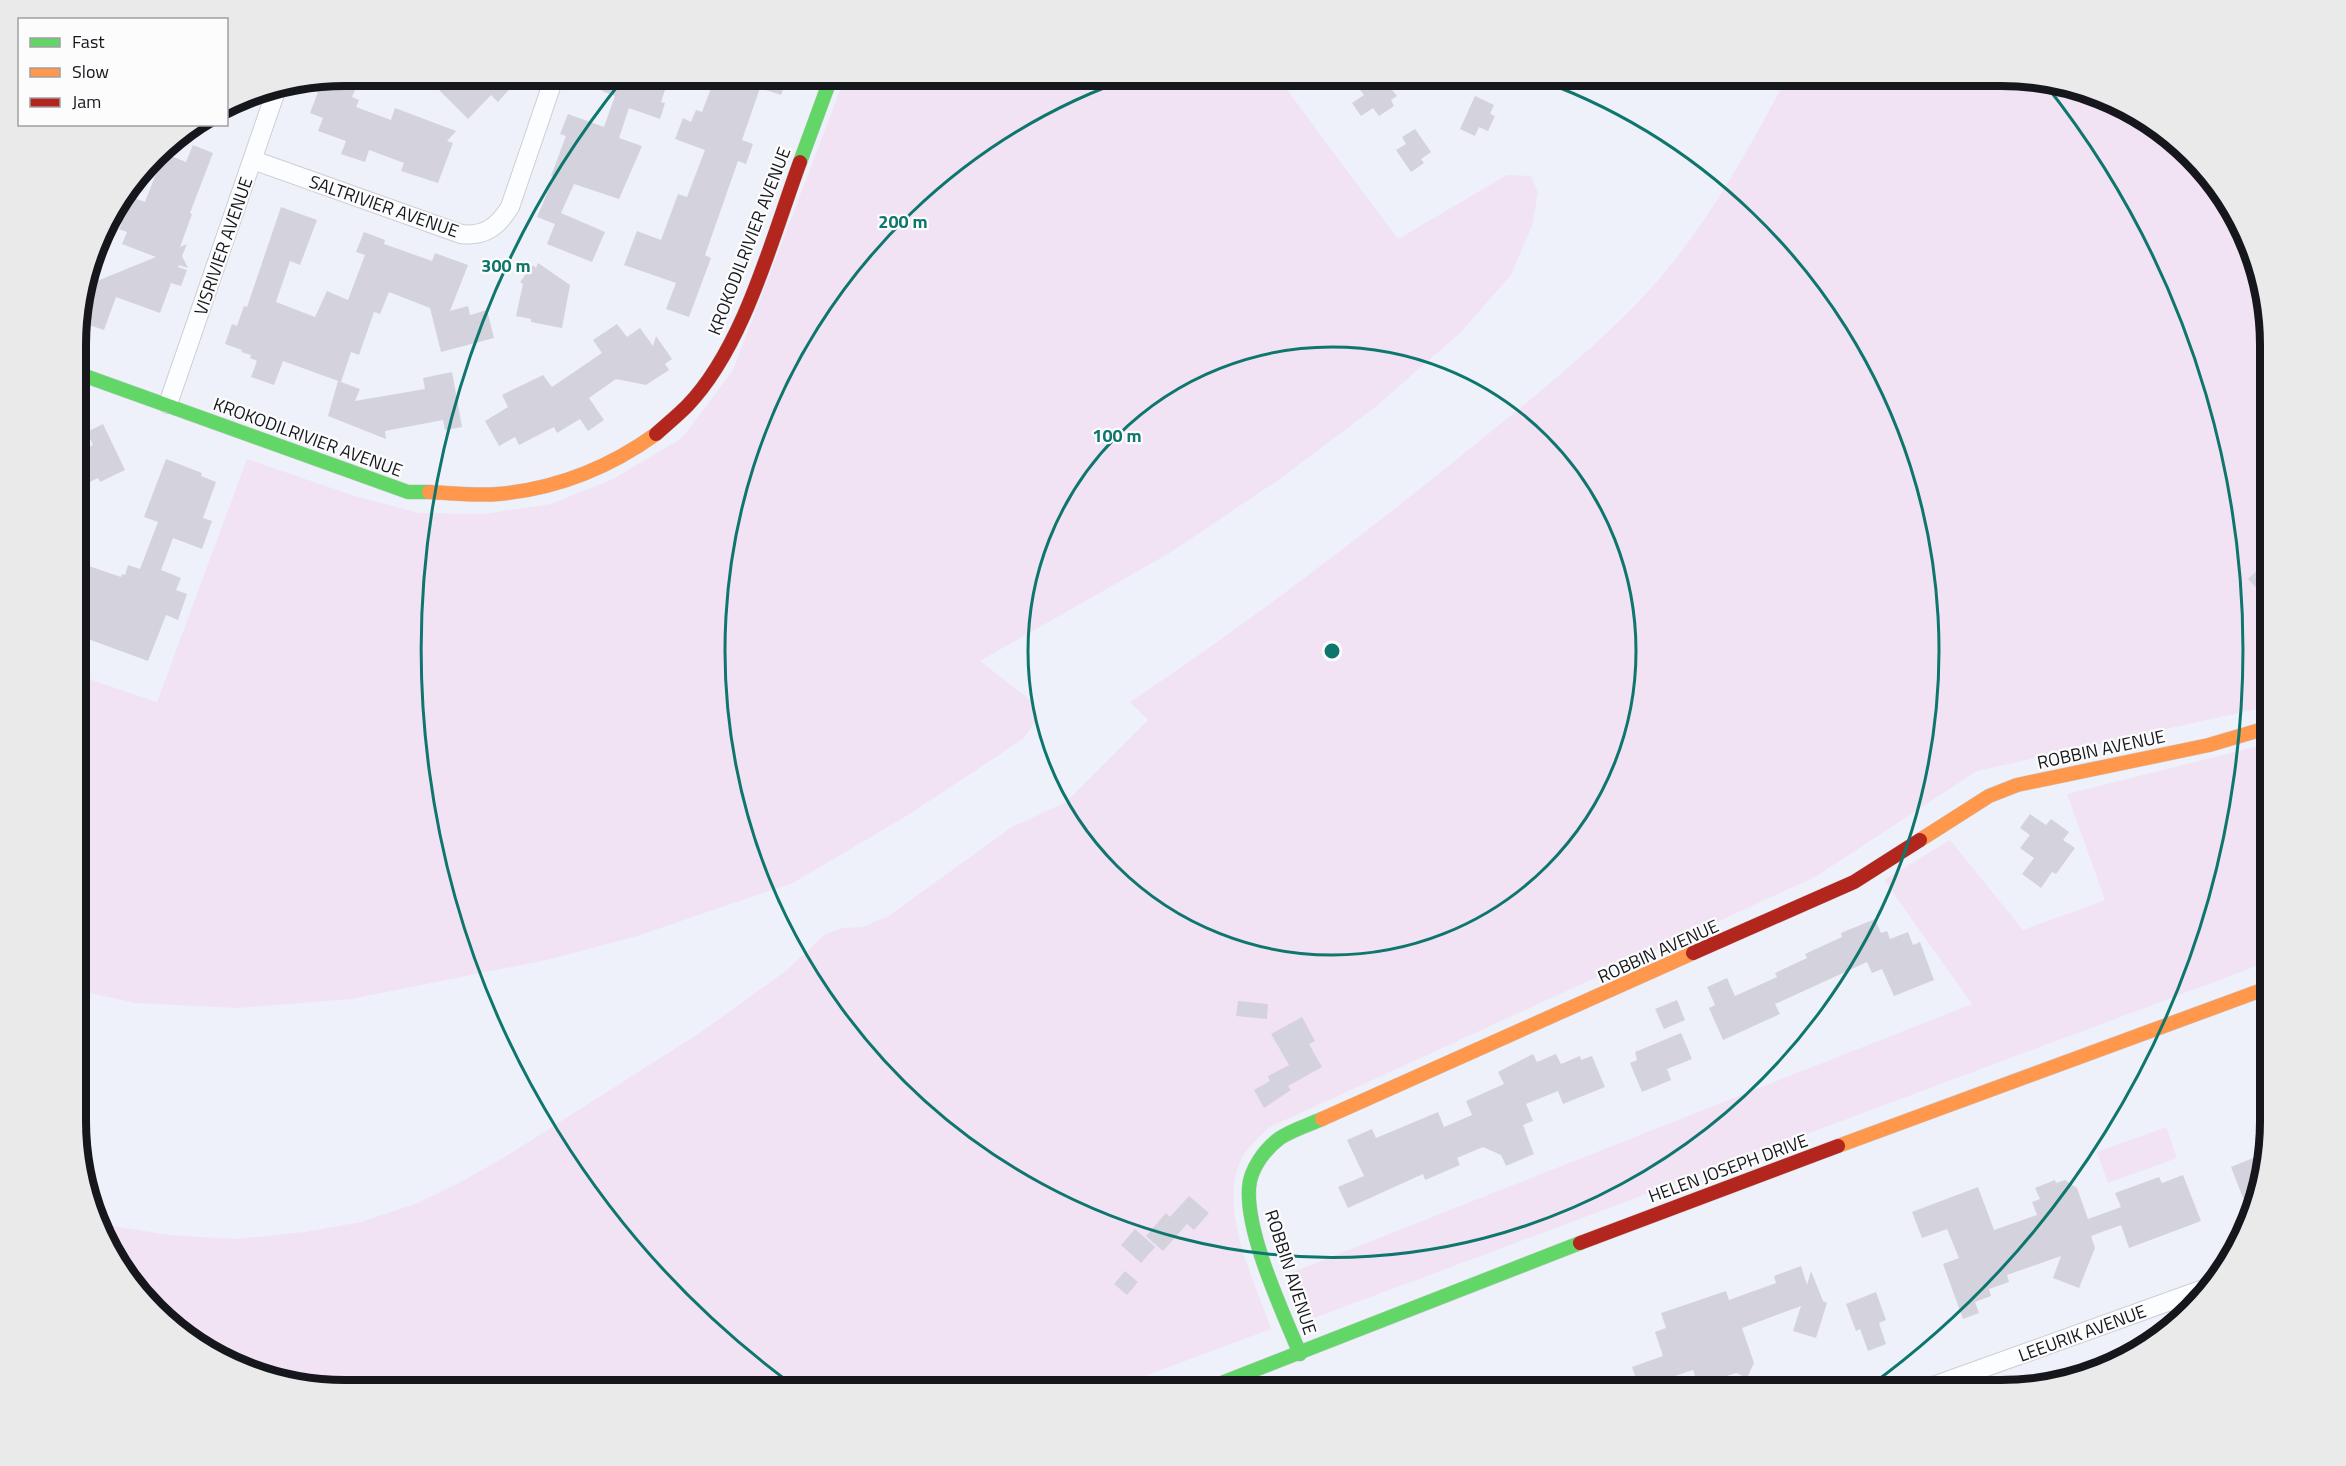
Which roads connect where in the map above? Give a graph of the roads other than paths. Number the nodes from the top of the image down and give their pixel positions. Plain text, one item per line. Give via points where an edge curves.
1 (551, 86) edge
2 (828, 86) edge
3 (275, 95) edge
4 (253, 160) junction
5 (86, 376) edge
6 (168, 404) junction
7 (2260, 730) edge
8 (2260, 991) edge
9 (2196, 1292) edge
10 (1300, 1354) junction
11 (1228, 1381) edge
12 (1947, 1381) edge

1 - 4 street, SALTRIVIER AVENUE via 510,207 485,232 461,234
2 - 6 street, KROKODILRIVIER AVENUE via 740,324 715,368 688,405 655,435 608,465 557,483 498,494 408,492 279,448
3 - 4 street, VISRIVIER AVENUE
4 - 6 street, VISRIVIER AVENUE
5 - 6 street, KROKODILRIVIER AVENUE
7 - 10 street, ROBBIN AVENUE via 2209,745 2018,785 1989,796 1854,882 1281,1137 1256,1165 1249,1189 1255,1227
8 - 10 street, HELEN JOSEPH DRIVE via 1654,1214
9 - 12 street, LEEURIK AVENUE
10 - 11 street, HELEN JOSEPH DRIVE

